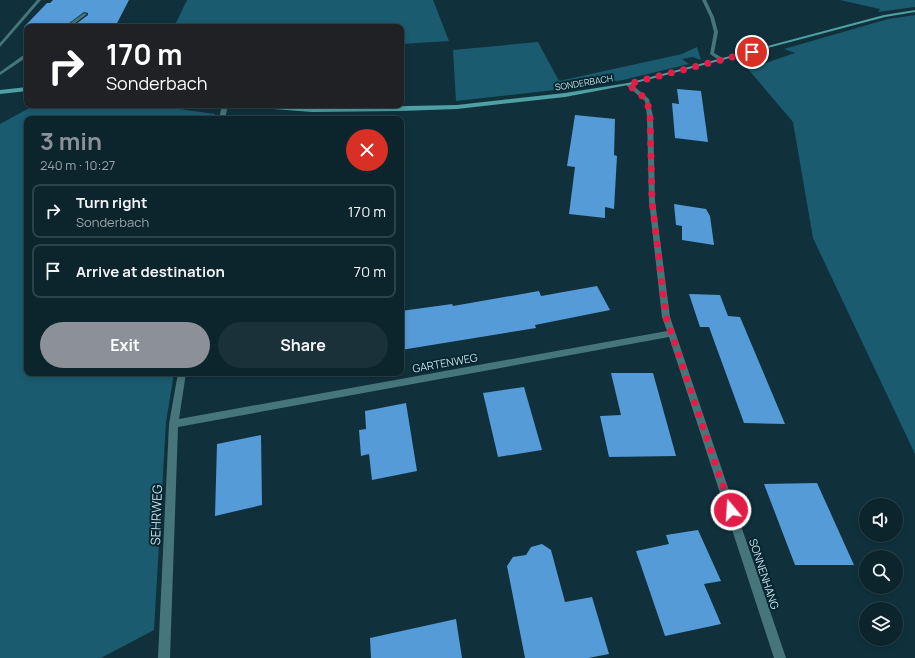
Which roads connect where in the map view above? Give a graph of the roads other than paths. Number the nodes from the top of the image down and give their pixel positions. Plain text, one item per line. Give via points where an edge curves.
1 (39, 0) edge
2 (704, 0) edge
3 (915, 11) edge
4 (86, 14) dead end
5 (71, 24) edge
6 (0, 46) edge
7 (24, 57) edge
8 (722, 60) junction
9 (0, 74) edge
10 (628, 84) junction
11 (24, 89) edge
12 (0, 92) edge
13 (286, 108) edge
14 (672, 333) junction
15 (182, 376) edge
16 (174, 424) junction
17 (164, 658) edge
18 (780, 658) edge

1 - 6 street
2 - 8 street via 716,32 712,54
3 - 8 street, SONDERBACH via 885,16
4 - 5 street
7 - 9 street
8 - 10 street, SONDERBACH
10 - 13 street, SONDERBACH via 565,95 458,106 400,109
10 - 14 street, SONNENHANG via 647,100 650,116 652,201 666,317
11 - 12 street
14 - 16 street, GARTENWEG
14 - 18 street, SONNENHANG
15 - 16 street, SEHRWEG
16 - 17 street, SEHRWEG

